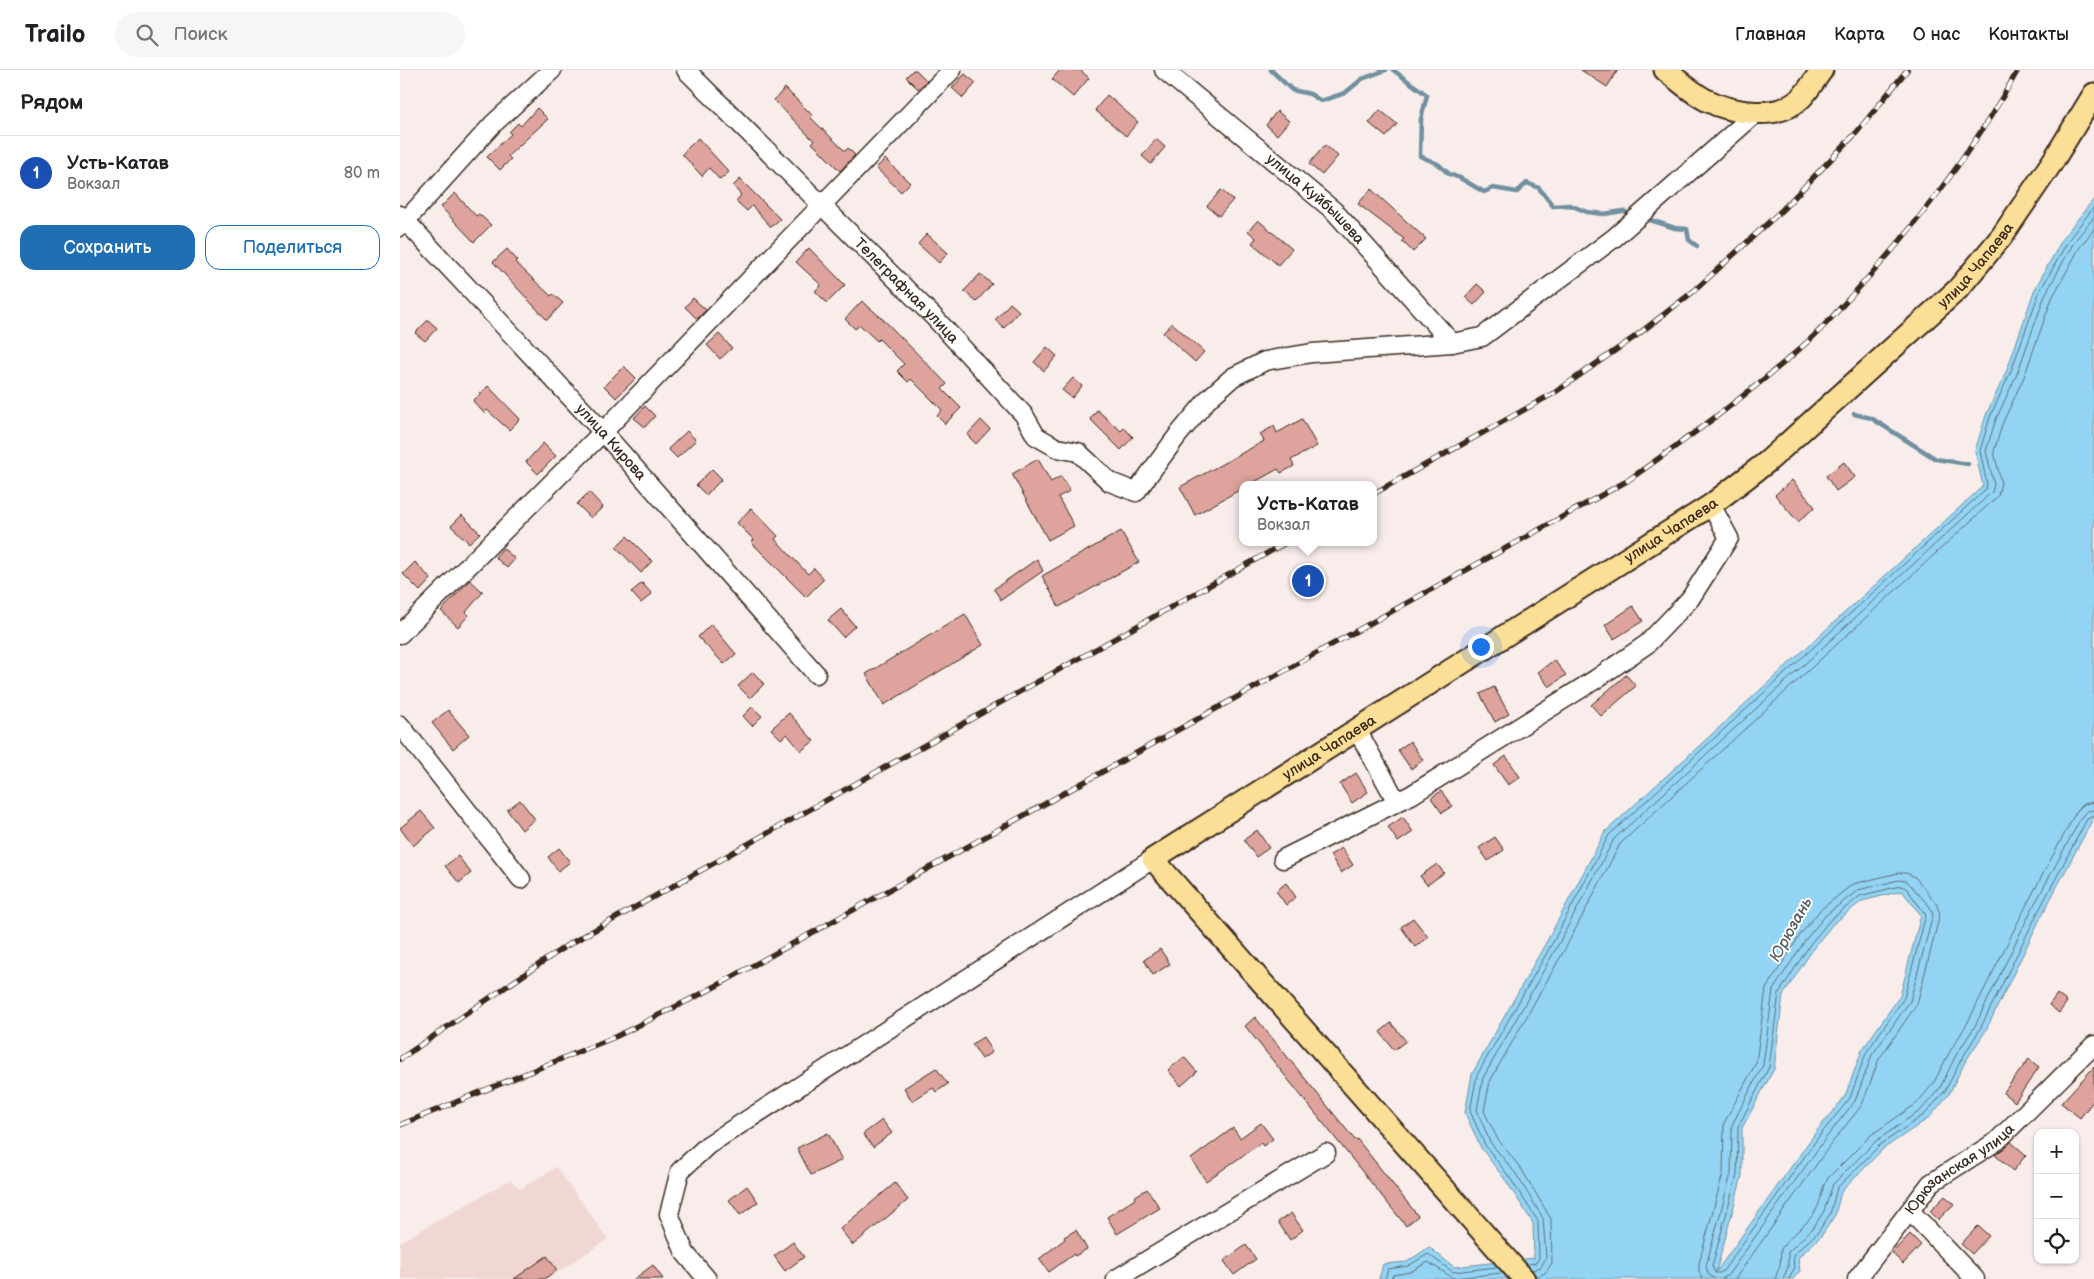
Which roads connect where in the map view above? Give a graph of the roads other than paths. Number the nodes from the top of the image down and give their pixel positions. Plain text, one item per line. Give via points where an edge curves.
1 (552, 70) edge
2 (686, 70) edge
3 (952, 70) edge
4 (1164, 70) edge
5 (1665, 70) edge
6 (1822, 70) edge
7 (2094, 94) edge
8 (1756, 113) junction
9 (822, 207) junction
10 (402, 221) edge
11 (1452, 343) junction
12 (603, 432) junction
13 (1711, 505) junction
14 (400, 634) edge
15 (816, 674) dead end
16 (400, 725) edge
17 (1357, 730) junction
18 (1397, 802) junction
19 (1153, 859) junction
20 (1283, 859) dead end
21 (522, 879) dead end
22 (2094, 1045) edge
23 (1326, 1153) dead end
24 (1910, 1211) junction
25 (707, 1279) edge
26 (1116, 1279) edge
27 (1524, 1279) edge
28 (1857, 1279) edge
29 (1975, 1279) edge

1 - 10 street via 493,124
2 - 9 street, Телеграфная улица
3 - 9 street
4 - 11 street, улица Куйбышева via 1334,211
5 - 8 main road via 1706,100
6 - 8 main road via 1800,99 1779,111
7 - 13 main road, улица Чапаева via 2007,228 1958,288 1767,462
8 - 11 street via 1606,244 1482,337
9 - 11 street, Телеграфная улица via 933,316 1024,415 1036,436 1057,448 1078,452 1110,482 1136,492 1209,398 1233,377 1264,361 1312,353
9 - 12 street
10 - 12 street, улица Кирова
12 - 14 street
12 - 15 street, улица Кирова
13 - 17 main road, улица Чапаева
13 - 18 street via 1728,538 1690,599 1647,644
16 - 21 street
17 - 18 street
17 - 19 main road, улица Чапаева
18 - 20 street
19 - 25 street via 708,1145 680,1171 669,1214 685,1253
19 - 27 main road
22 - 24 street, Юрюзанская улица via 1997,1141 1931,1183
23 - 26 street
24 - 28 street, Юрюзанская улица
24 - 29 street

